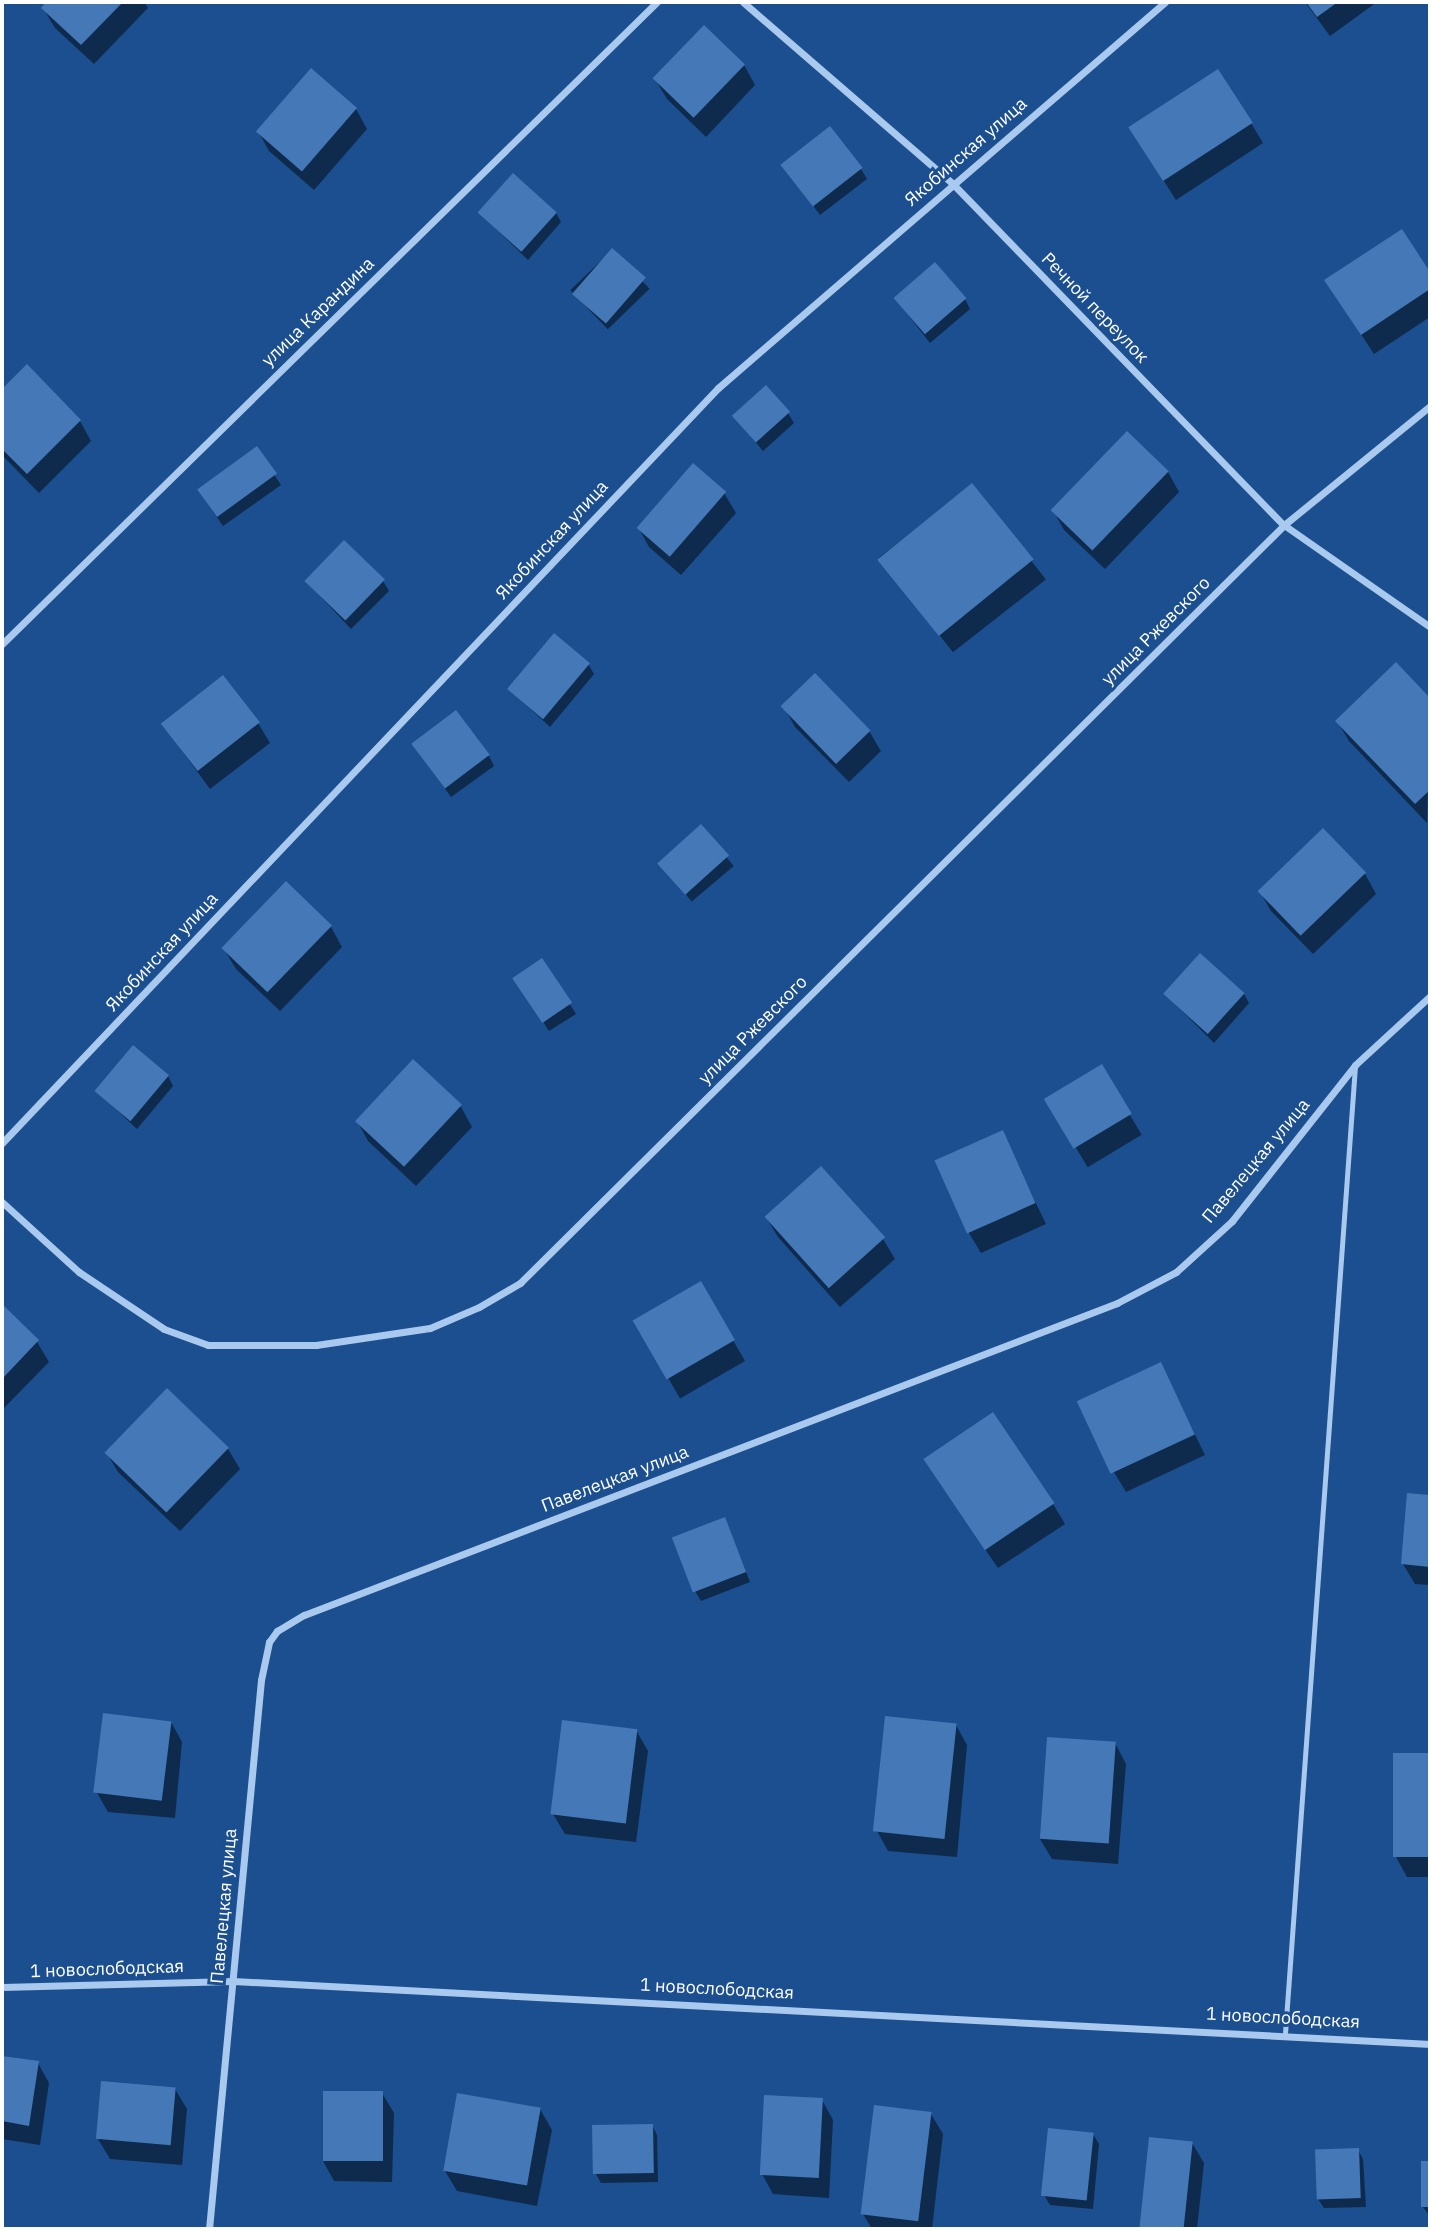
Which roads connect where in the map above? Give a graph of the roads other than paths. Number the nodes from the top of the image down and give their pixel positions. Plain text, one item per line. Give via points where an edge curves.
1 (657, 2) edge
2 (743, 2) edge
3 (1165, 2) edge
4 (953, 184) junction
5 (1430, 406) edge
6 (1284, 525) junction
7 (1430, 627) edge
8 (2, 644) edge
9 (1430, 996) edge
10 (1355, 1065) junction
11 (2, 1143) edge
12 (2, 1202) edge
13 (233, 1981) junction
14 (2, 1987) edge
15 (1285, 2033) junction
16 (1430, 2043) edge
17 (209, 2229) edge

1 - 8 street, улица Карандина
2 - 4 street, Речной переулок
3 - 4 street, Якобинская улица
4 - 6 street, Речной переулок
4 - 11 street, Якобинская улица via 718,388
5 - 6 street, улица Ржевского
6 - 7 street, Речной переулок
6 - 12 street, улица Ржевского via 520,1283 479,1307 430,1328 329,1343 208,1345 164,1329 79,1272
9 - 10 street, Павелецкая улица
10 - 13 street, Павелецкая улица via 1232,1221 1176,1272 1117,1303 304,1615 277,1631 269,1642 261,1680
10 - 15 lane
13 - 14 street, 1 новослободская
13 - 15 street, 1 новослободская
13 - 17 street, Павелецкая улица
15 - 16 street, 1 новослободская

